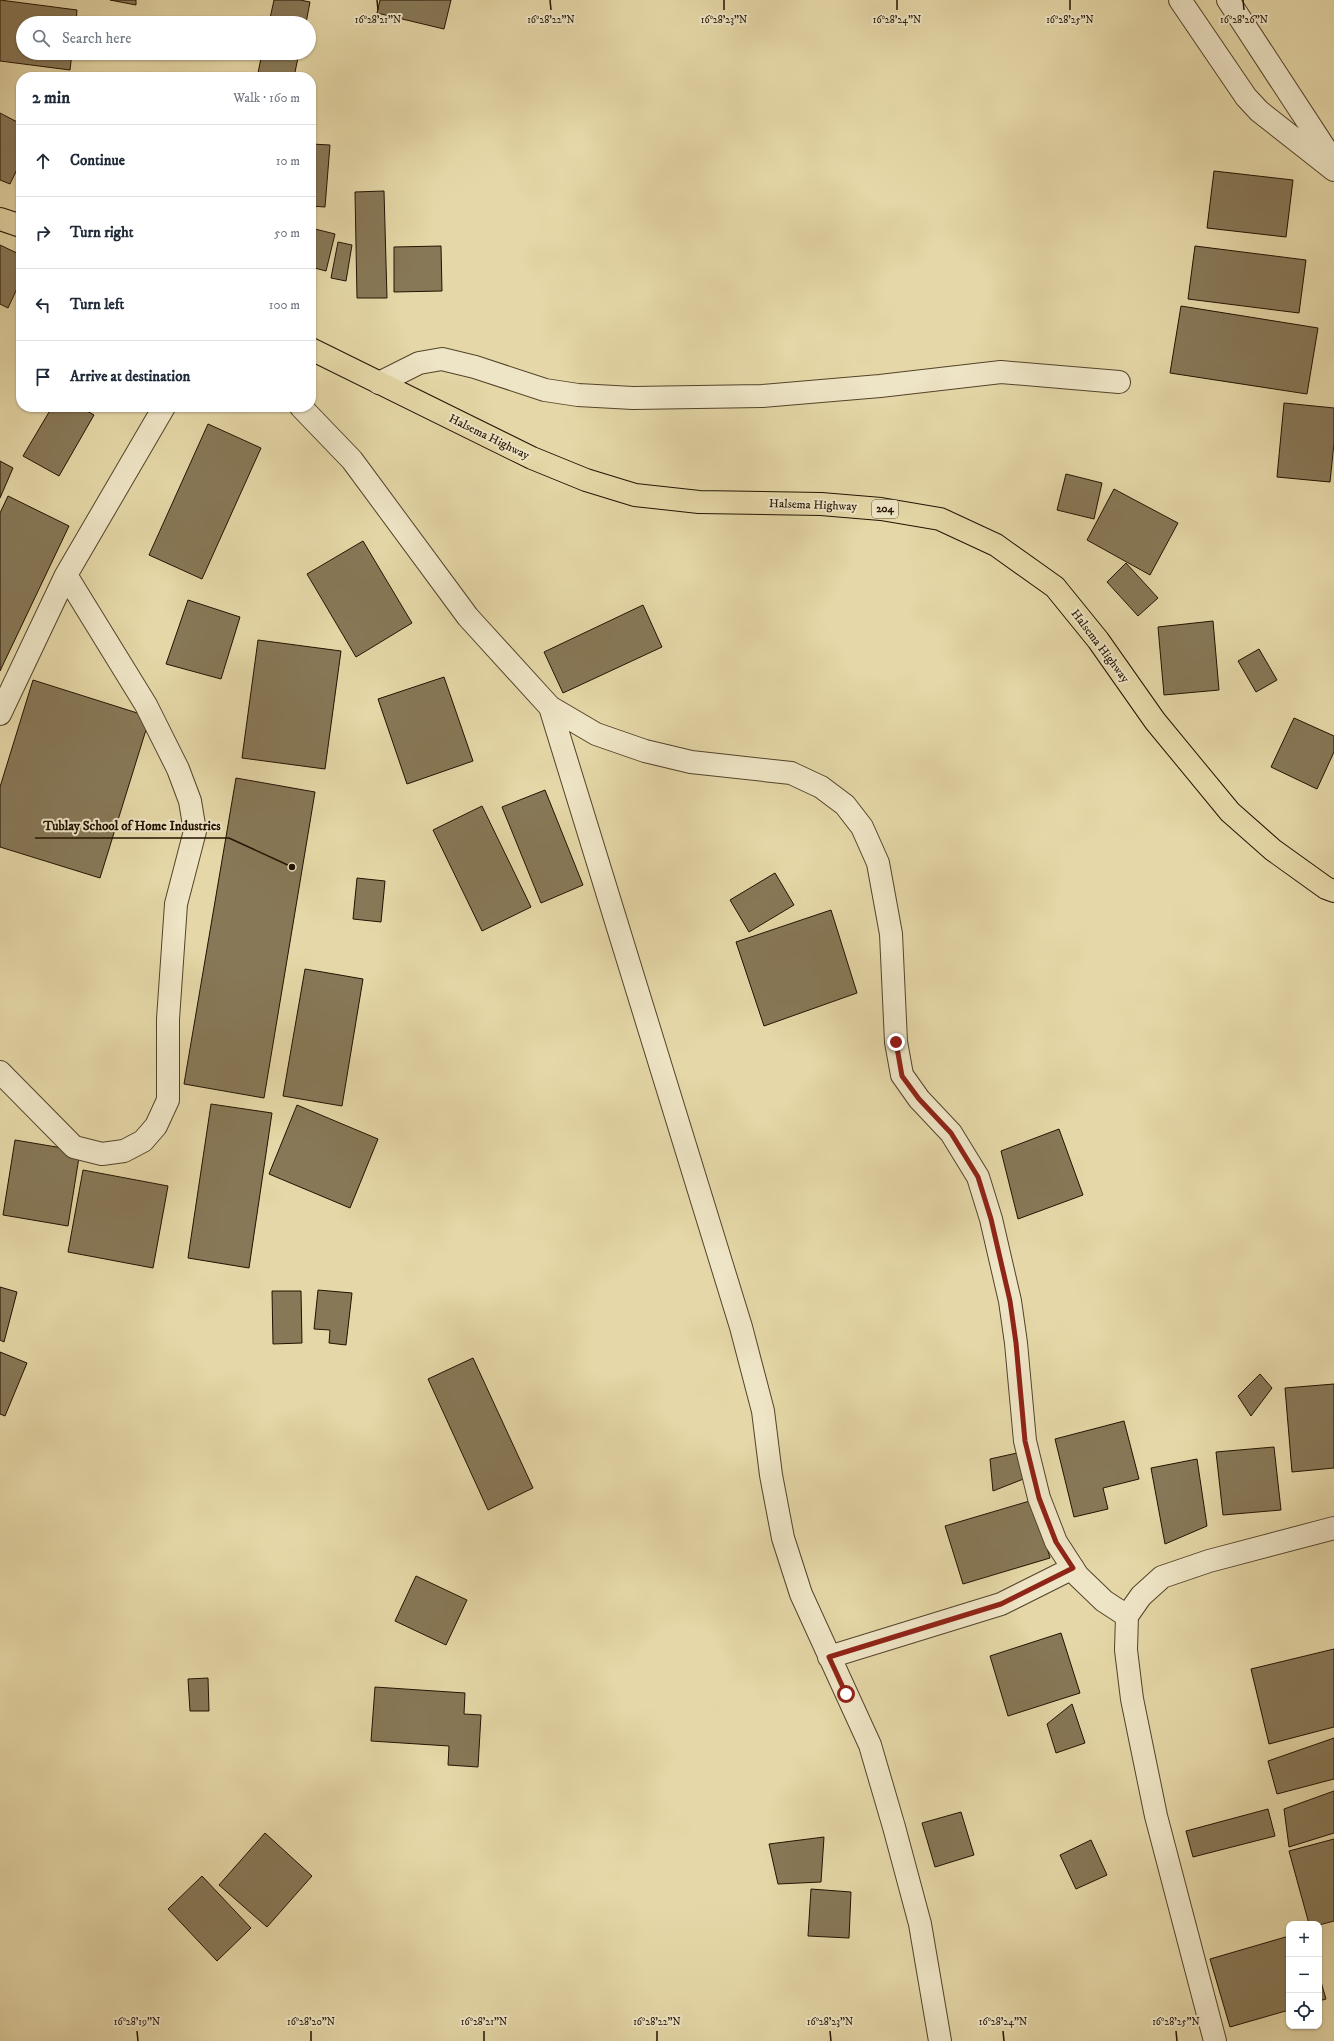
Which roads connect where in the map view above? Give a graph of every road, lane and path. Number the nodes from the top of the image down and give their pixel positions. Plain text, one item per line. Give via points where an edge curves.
1 (1180, 0) edge
2 (1228, 0) edge
3 (1334, 162) edge
4 (1334, 170) edge
5 (0, 219) edge
6 (16, 224) edge
7 (316, 352) edge
8 (1119, 382) dead end
9 (379, 384) junction
10 (161, 412) edge
11 (306, 412) edge
12 (66, 575) junction
13 (550, 706) junction
14 (0, 714) edge
15 (1334, 891) edge
16 (0, 1072) edge
17 (1334, 1528) edge
18 (1073, 1568) junction
19 (1127, 1616) junction
20 (829, 1657) junction
21 (940, 2041) edge
22 (1215, 2041) edge

1 - 4 street via 1246,97 1259,111
2 - 3 street
5 - 6 highway
7 - 9 highway, Halsema Highway / 204
8 - 9 street via 1001,372 762,396 632,398 578,395 546,390 442,359 419,363
9 - 15 highway, Halsema Highway / 204 via 532,458 586,480 634,495 699,502 821,504 881,509 940,519 996,546 1054,588 1098,640 1155,721 1230,812 1273,850
10 - 12 street
11 - 13 street via 352,460 468,617
12 - 14 street
12 - 16 street via 146,705 178,769 190,801 195,831 176,904 168,1019 168,1100 156,1126 143,1141 124,1151 102,1154 74,1147
13 - 18 street via 596,734 645,751 691,762 791,773 821,787 845,805 862,827 878,863 891,934 896,1042 902,1076 919,1099 951,1133 978,1177 991,1219 1010,1301 1025,1441 1039,1498 1056,1542
13 - 20 street via 741,1327 763,1411 783,1538 801,1594
17 - 19 street via 1209,1561 1162,1577 1141,1596
18 - 19 street via 1104,1601
18 - 20 street via 1001,1604
19 - 22 street via 1126,1650 1132,1699 1156,1816
20 - 21 street via 870,1746 894,1827 920,1924

